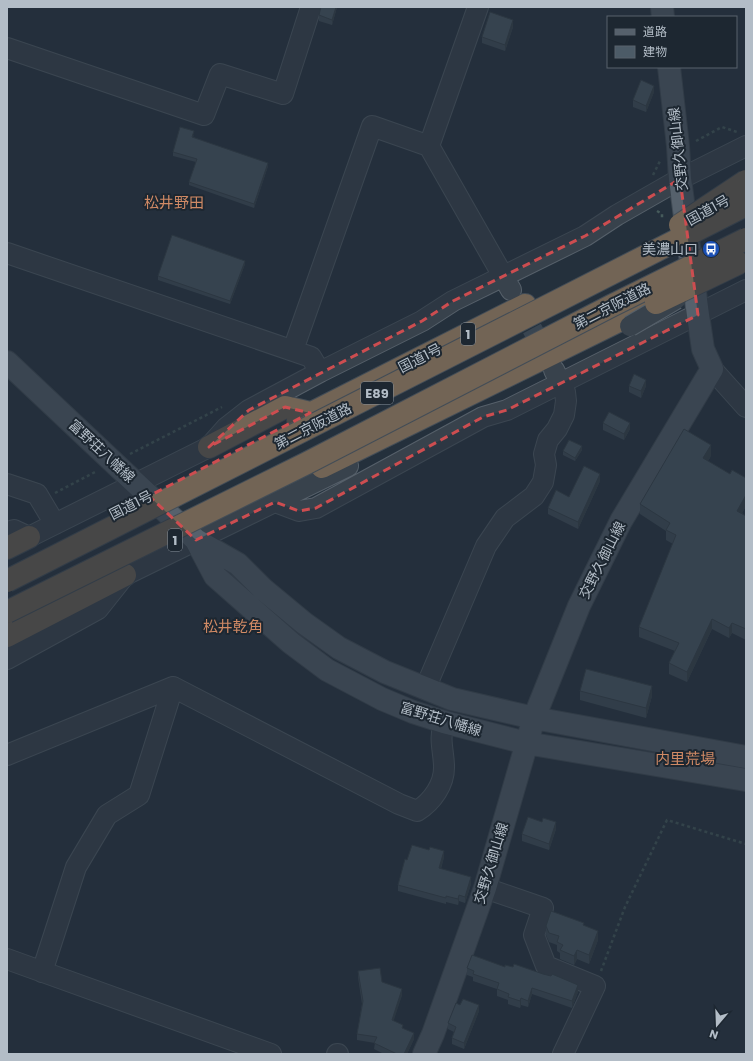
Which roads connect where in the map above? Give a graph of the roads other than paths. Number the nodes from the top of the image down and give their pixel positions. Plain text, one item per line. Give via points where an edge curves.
1 (311, 7) edge
2 (478, 7) edge
3 (7, 48) edge
4 (669, 68) edge
5 (429, 146) junction
6 (746, 146) edge
7 (680, 179) junction
8 (746, 181) edge
9 (746, 188) edge
10 (746, 205) edge
11 (746, 239) edge
12 (7, 253) edge
13 (742, 261) edge
14 (597, 280) junction
15 (507, 283) junction
16 (746, 290) edge
17 (698, 314) junction
18 (292, 350) junction
19 (7, 362) edge
20 (712, 369) junction
21 (320, 372) junction
22 (557, 377) junction
23 (746, 407) edge
24 (304, 416) junction
25 (208, 447) junction
26 (136, 483) junction
27 (7, 484) edge
28 (275, 502) junction
29 (55, 524) junction
30 (7, 532) edge
31 (29, 537) junction
32 (196, 540) junction
33 (7, 548) edge
34 (7, 568) edge
35 (125, 576) junction
36 (7, 580) edge
37 (7, 612) edge
38 (7, 625) edge
39 (7, 636) edge
40 (7, 659) edge
41 (173, 687) junction
42 (425, 689) junction
43 (534, 718) junction
44 (444, 722) junction
45 (526, 743) junction
46 (7, 755) edge
47 (746, 756) edge
48 (746, 780) edge
49 (485, 888) junction
50 (7, 959) edge
51 (42, 972) junction
52 (271, 1054) edge
53 (424, 1054) edge
54 (563, 1054) edge

1 - 3 street via 283,94 220,74 204,115
2 - 5 street
4 - 7 main road, 交野久御山線
5 - 15 street
5 - 18 street via 372,126
6 - 7 street
7 - 15 street
7 - 17 main road, 交野久御山線
8 - 14 highway, bridge
9 - 24 highway, 国道1号 / 1, bridge via 639,248
10 - 14 highway, 第二京阪道路 / E89, bridge
11 - 37 highway, 第二京阪道路 / E89, bridge via 307,463
12 - 18 street
13 - 28 street, bridge via 630,326
13 - 38 highway, 1, bridge
14 - 36 highway, 第二京阪道路 / E89, bridge
15 - 21 street via 453,301 422,321
16 - 17 street
17 - 20 main road, 交野久御山線 via 703,349
17 - 22 street
18 - 21 street via 311,357
19 - 26 main road, 富野荘八幡線
20 - 23 street
20 - 43 main road, 交野久御山線 via 621,521 579,606
21 - 25 street via 249,410 226,428
22 - 28 street via 507,410 483,417 316,508 299,511
22 - 42 street via 565,392 566,401 564,415 548,440 544,454 546,466 543,482 534,496 505,518 486,546
24 - 25 highway via 285,407
24 - 34 highway, 国道1号 / 1
25 - 26 street
26 - 29 street
26 - 32 main road, 富野荘八幡線
27 - 29 street via 37,494
28 - 32 street
29 - 31 street
30 - 31 street via 14,530
31 - 33 highway
32 - 35 street
32 - 42 main road, 富野荘八幡線 via 238,564 263,589 339,648
32 - 44 main road, 富野荘八幡線 via 215,576 291,643 327,670 413,712
35 - 39 highway
35 - 40 street via 98,609
41 - 44 street via 417,811 428,804 438,790 444,767 440,736
41 - 46 street
41 - 51 street via 139,795 107,815 76,867
42 - 43 main road, 富野荘八幡線 via 452,699
43 - 45 main road, 交野久御山線
43 - 47 main road, 富野荘八幡線
44 - 45 main road, 富野荘八幡線
45 - 48 main road, 富野荘八幡線
45 - 49 main road, 交野久御山線
49 - 53 main road, 交野久御山線
49 - 54 street via 543,908 534,935 546,966 595,986
50 - 51 street
51 - 52 street

